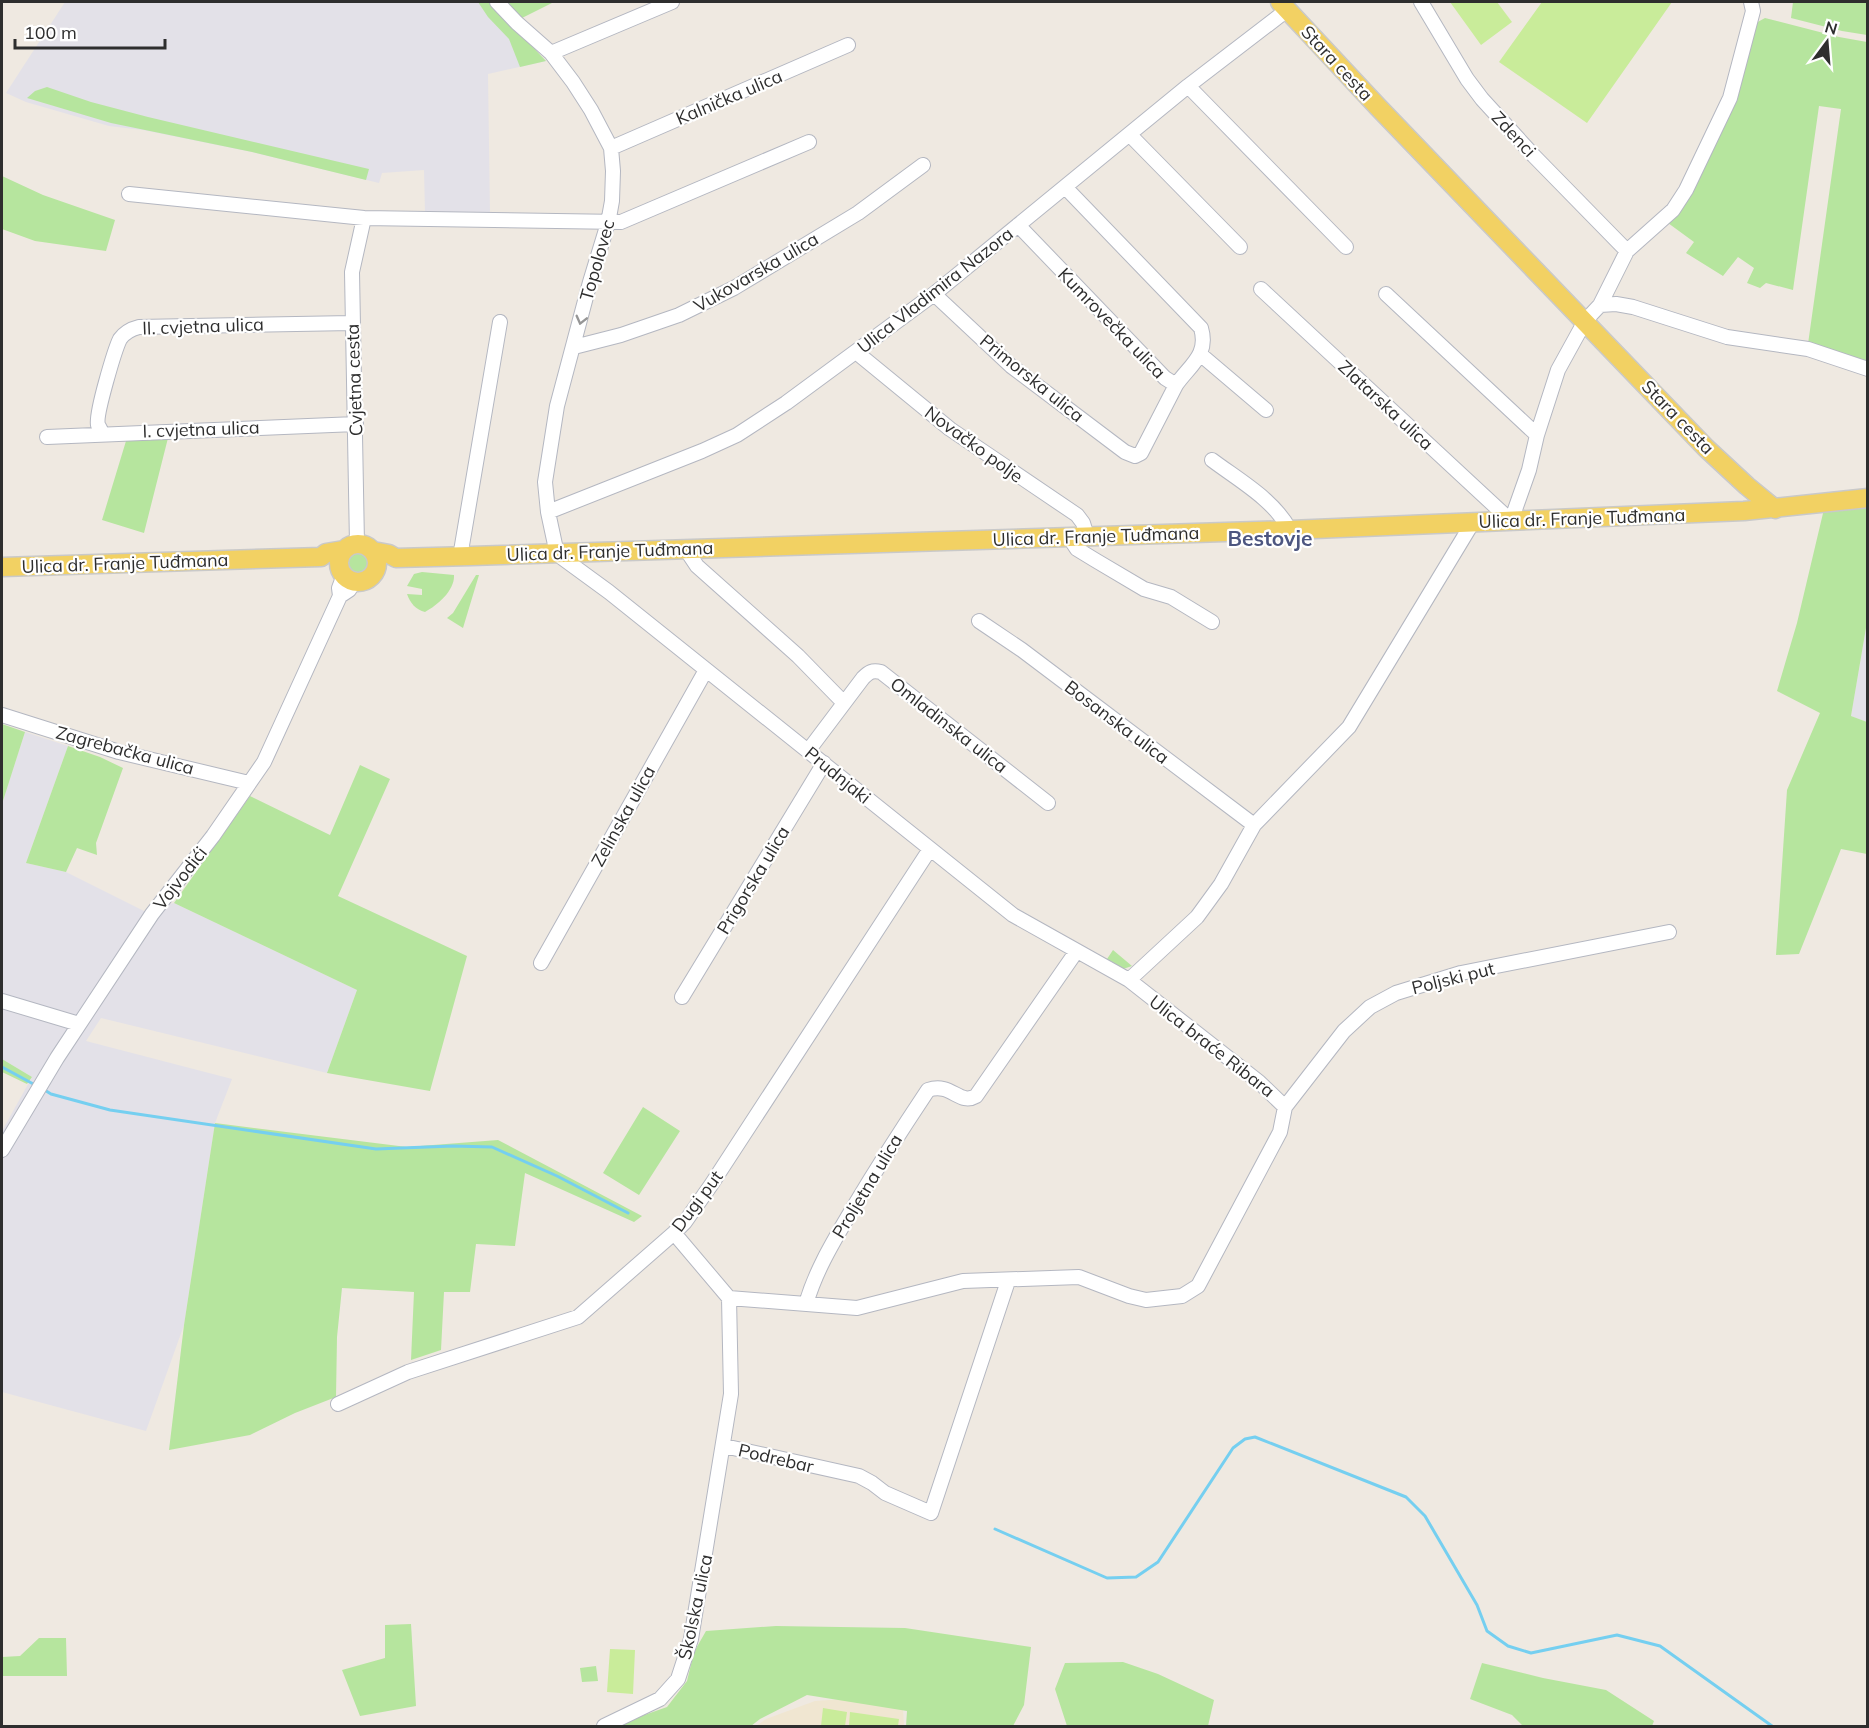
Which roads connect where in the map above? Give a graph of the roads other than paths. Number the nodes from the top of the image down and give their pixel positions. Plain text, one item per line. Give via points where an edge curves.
1 (497, 2) edge
2 (672, 2) edge
3 (1422, 2) edge
4 (1751, 2) edge
5 (1283, 6) edge
6 (848, 45) dead end
7 (550, 53) junction
8 (1188, 86) junction
9 (1130, 135) junction
10 (809, 142) dead end
11 (611, 148) junction
12 (922, 165) dead end
13 (1065, 187) junction
14 (129, 194) dead end
15 (364, 218) junction
16 (608, 223) junction
17 (1018, 225) junction
18 (1240, 247) dead end
19 (1346, 247) dead end
20 (1627, 251) junction
21 (1261, 289) dead end
22 (934, 294) junction
23 (1386, 294) dead end
24 (1600, 305) junction
25 (1585, 321) junction
26 (500, 322) dead end
27 (352, 323) junction
28 (574, 346) junction
29 (856, 352) junction
30 (1200, 354) junction
31 (1868, 369) edge
32 (1176, 385) junction
33 (1266, 410) dead end
34 (356, 424) junction
35 (102, 433) junction
36 (1537, 435) junction
37 (47, 436) dead end
38 (1136, 456) joint
39 (1212, 460) dead end
40 (1868, 498) edge
41 (1775, 509) junction
42 (548, 512) junction
43 (1511, 521) junction
44 (1473, 522) junction
45 (1290, 530) junction
46 (1087, 536) junction
47 (1069, 537) junction
48 (685, 548) junction
49 (557, 554) junction
50 (460, 556) junction
51 (396, 558) junction
52 (352, 561) junction
53 (2, 567) edge
54 (979, 621) dead end
55 (1212, 621) dead end
56 (705, 670) junction
57 (844, 704) junction
58 (2, 715) edge
59 (808, 751) junction
60 (824, 763) junction
61 (249, 783) junction
62 (1048, 803) dead end
63 (1254, 825) junction
64 (930, 849) junction
65 (1669, 932) dead end
66 (1076, 952) junction
67 (541, 963) dead end
68 (1130, 980) junction
69 (682, 997) dead end
70 (2, 1002) edge
71 (79, 1024) junction
72 (1285, 1107) junction
73 (2, 1150) edge
74 (674, 1233) junction
75 (1008, 1281) junction
76 (729, 1299) junction
77 (806, 1304) junction
78 (338, 1404) dead end
79 (724, 1446) junction
80 (604, 1726) edge

1 - 7 street, Topolovec
2 - 7 street
3 - 20 street, Zdenci via 1482,99
4 - 20 street via 1753,11 1730,98 1703,157 1673,210
5 - 8 street, Ulica Vladimira Nazora
5 - 25 main road, Stara cesta
6 - 11 street, Kalnička ulica
7 - 11 street, Topolovec via 591,110
8 - 9 street, Ulica Vladimira Nazora
8 - 19 street
9 - 13 street, Ulica Vladimira Nazora
9 - 18 street
10 - 16 street via 621,222
11 - 16 street, Topolovec via 614,171
12 - 28 street, Vukovarska ulica via 858,213 734,288 679,315
13 - 17 street, Ulica Vladimira Nazora
13 - 30 street via 1201,328
14 - 15 street
15 - 16 street
15 - 27 street, Cvjetna cesta via 354,254
16 -> 28 street, Topolovec
17 - 22 street, Ulica Vladimira Nazora
17 - 32 street, Kumrovečka ulica
20 - 24 street
21 - 43 street, Zlatarska ulica
22 - 29 street, Ulica Vladimira Nazora
22 - 38 street, Primorska ulica via 1011,366 1125,452
23 - 36 street
24 - 25 street
24 - 31 street via 1633,308 1727,337 1808,349
25 - 36 street via 1558,370
25 - 41 main road, Stara cesta via 1707,448
26 - 50 street
27 - 34 street, Cvjetna cesta
27 - 35 street, II. cvjetna ulica via 139,327 128,331 120,340 104,392 98,417
28 - 42 street, Topolovec via 557,406 545,482
29 - 42 street, Ulica Vladimira Nazora via 737,435
29 - 46 street, Novačko polje via 950,429 1077,515
30 - 32 street
30 - 33 street
32 - 38 street, Kumrovečka ulica
34 - 35 street, I. cvjetna ulica
34 - 52 street, Cvjetna cesta
35 - 37 street, I. cvjetna ulica
36 - 43 street
39 - 45 street via 1281,514
40 - 41 main road, Ulica dr. Franje Tuđmana
41 - 43 main road, Ulica dr. Franje Tuđmana
42 - 49 street, Topolovec
43 - 44 main road, Ulica dr. Franje Tuđmana
44 - 45 main road, Ulica dr. Franje Tuđmana
44 - 63 street via 1349,727
45 - 46 main road, Ulica dr. Franje Tuđmana
46 - 47 main road, Ulica dr. Franje Tuđmana
47 - 48 main road, Ulica dr. Franje Tuđmana
47 - 55 street via 1077,549 1144,589 1171,597
48 - 49 main road, Ulica dr. Franje Tuđmana
48 - 57 street via 697,566 798,656
49 - 50 main road, Ulica dr. Franje Tuđmana
49 - 56 street, Prudnjaki
50 - 51 main road, Ulica dr. Franje Tuđmana
51 - 52 main road, Ulica dr. Franje Tuđmana via 390,554
51 - 52 main road via 375,572 378,561
52 - 53 main road, Ulica dr. Franje Tuđmana via 321,557
52 - 61 street, Vojvodići via 276,739
54 - 63 street, Bosanska ulica
56 - 59 street, Prudnjaki
56 - 67 street, Zelinska ulica
57 - 59 street, Omladinska ulica
57 - 62 street, Omladinska ulica via 869,672 881,672
58 - 61 street, Zagrebačka ulica via 119,752
59 - 60 street, Prudnjaki
60 - 64 street, Prudnjaki
60 - 69 street, Prigorska ulica
61 - 71 street, Vojvodići via 157,907
63 - 68 street via 1221,884 1197,917
64 - 66 street, Prudnjaki via 1013,915
64 - 74 street, Dugi put via 711,1185
65 - 72 street, Poljski put via 1461,974 1396,993 1370,1007 1344,1031
66 - 68 street, Prudnjaki
66 - 77 street, Proljetna ulica via 976,1096 970,1100 947,1089 928,1090 827,1252
68 - 72 street, Ulica braće Ribara
70 - 71 street
71 - 73 street, Vojvodići
72 - 75 street, Ulica braće Ribara via 1280,1132 1193,1291 1146,1300 1079,1277
74 - 76 street
74 - 78 street, Dugi put via 578,1317 408,1372
75 - 77 street, Ulica braće Ribara via 963,1281 857,1308
75 - 79 street, Podrebar via 931,1513 885,1493 859,1476
76 - 77 street, Ulica braće Ribara
76 - 79 street, Podrebar via 731,1394
79 - 80 street, Školska ulica via 691,1639 678,1679 660,1699

